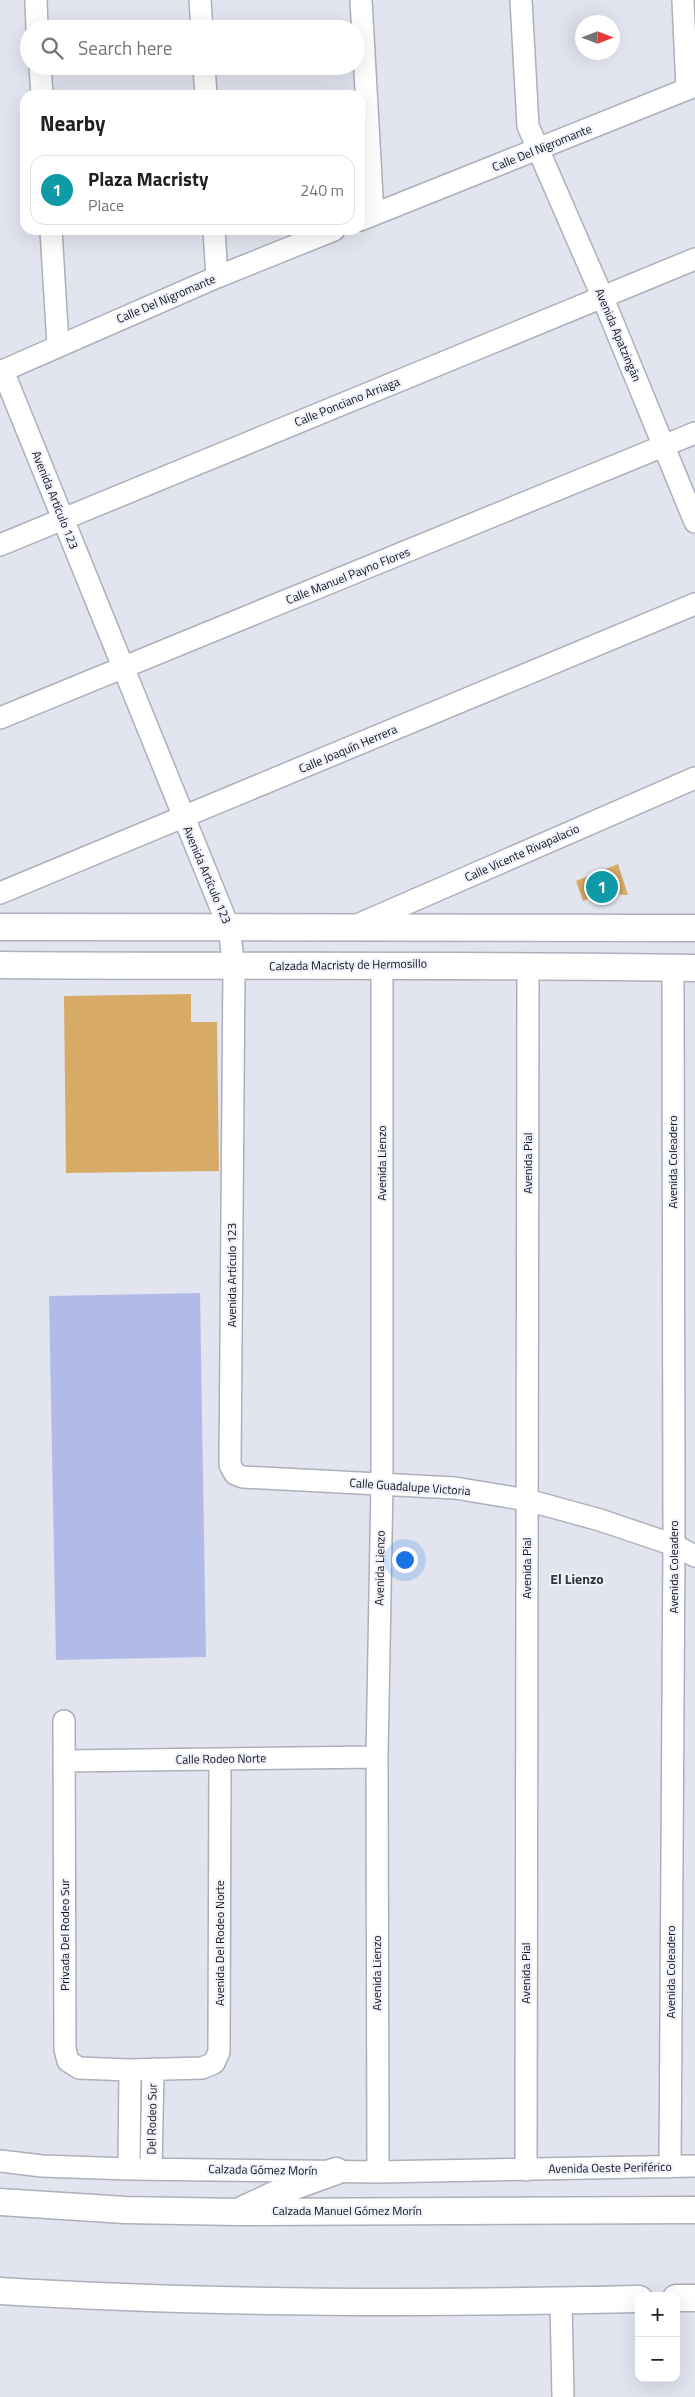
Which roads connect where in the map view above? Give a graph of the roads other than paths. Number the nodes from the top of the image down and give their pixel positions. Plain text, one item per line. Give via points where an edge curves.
1 (36, 0) edge
2 (200, 0) edge
3 (361, 0) edge
4 (521, 0) edge
5 (683, 0) edge
6 (37, 20) edge
7 (201, 20) edge
8 (361, 20) edge
9 (41, 75) edge
10 (205, 75) edge
11 (363, 75) edge
12 (691, 88) edge
13 (42, 90) edge
14 (206, 90) edge
15 (363, 90) edge
16 (539, 149) junction
17 (365, 174) edge
18 (366, 217) edge
19 (50, 235) edge
20 (214, 235) edge
21 (322, 235) edge
22 (695, 259) edge
23 (217, 278) junction
24 (602, 296) junction
25 (58, 345) junction
26 (1, 371) edge
27 (695, 433) edge
28 (664, 446) junction
29 (63, 519) junction
30 (695, 522) edge
31 (0, 545) edge
32 (695, 604) edge
33 (122, 668) junction
34 (0, 718) edge
35 (695, 778) edge
36 (183, 817) junction
37 (0, 893) edge
38 (0, 927) edge
39 (229, 928) junction
40 (695, 928) edge
41 (348, 929) junction
42 (382, 964) junction
43 (0, 965) edge
44 (528, 966) junction
45 (234, 967) junction
46 (684, 968) edge
47 (235, 1474) joint
48 (382, 1484) junction
49 (527, 1500) junction
50 (674, 1545) junction
51 (695, 1556) edge
52 (64, 1721) dead end
53 (377, 1757) junction
54 (220, 1759) junction
55 (65, 1761) junction
56 (153, 2069) junction
57 (130, 2070) junction
58 (0, 2161) edge
59 (695, 2166) edge
60 (670, 2167) junction
61 (130, 2169) junction
62 (151, 2169) junction
63 (526, 2170) junction
64 (336, 2171) junction
65 (378, 2172) junction
66 (0, 2202) edge
67 (695, 2210) edge
68 (238, 2212) junction
69 (0, 2291) edge
70 (680, 2298) edge
71 (695, 2298) edge
72 (635, 2299) edge
73 (561, 2301) junction
74 (563, 2397) edge

1 - 6 street
2 - 7 street
3 - 8 street
4 - 16 street, Avenida Apatzingán via 528,126
5 - 12 street
9 - 13 street
10 - 14 street
11 - 15 street
12 - 16 street, Calle Del Nigromante
16 - 18 street, Calle Del Nigromante
16 - 24 street, Avenida Apatzingán
17 - 18 street
19 - 25 street
20 - 23 street
21 - 23 street, Calle Del Nigromante
22 - 24 street, Calle Ponciano Arriaga
23 - 25 street, Calle Del Nigromante
24 - 28 street, Avenida Apatzingán
24 - 29 street, Calle Ponciano Arriaga
25 - 26 street, Calle Del Nigromante
26 - 29 street, Avenida Artículo 123
27 - 28 street, Calle Manuel Payno Flores
28 - 30 street, Avenida Apatzingán
28 - 33 street, Calle Manuel Payno Flores
29 - 31 street, Calle Ponciano Arriaga
29 - 33 street, Avenida Artículo 123
32 - 36 street, Calle Joaquín Herrera
33 - 34 street, Calle Manuel Payno Flores
33 - 36 street, Avenida Artículo 123
35 - 41 street, Calle Vicente Rivapalacio
36 - 37 street, Calle Joaquín Herrera
36 - 39 street, Avenida Artículo 123
38 - 39 main road
39 - 41 main road
39 - 45 street, Avenida Artículo 123
40 - 41 main road
42 - 44 main road, Calzada Macristy de Hermosillo
42 - 45 main road, Calzada Macristy de Hermosillo
42 - 48 street, Avenida Lienzo
43 - 45 main road, Calzada Macristy de Hermosillo
44 - 46 main road, Calzada Macristy de Hermosillo
44 - 49 street, Avenida Pial
45 - 47 street, Avenida Artículo 123 via 230,1465
46 - 50 street, Avenida Coleadero
47 - 48 street, Calle Guadalupe Victoria
48 - 49 street, Calle Guadalupe Victoria via 455,1488
48 - 53 street, Avenida Lienzo
49 - 50 street, Calle Guadalupe Victoria
49 - 63 street, Avenida Pial
50 - 51 street, Calle Guadalupe Victoria
50 - 60 street, Avenida Coleadero
52 - 55 street, Privada Del Rodeo Sur
53 - 54 street, Calle Rodeo Norte
53 - 65 street, Avenida Lienzo
54 - 55 street, Calle Rodeo Norte
54 - 56 street, Avenida Del Rodeo Norte via 219,2052 214,2063 202,2068
55 - 57 street, Privada Del Rodeo Sur via 64,2049 68,2061 79,2068
56 - 57 street, Privada Del Rodeo Sur
56 - 62 street, Del Rodeo Sur
57 - 61 street, Del Rodeo Sur
58 - 61 street, Calzada Gómez Morín
59 - 60 street, Avenida Oeste Periférico
60 - 63 street, Avenida Oeste Periférico
61 - 62 street, Calzada Gómez Morín
62 - 64 street, Calzada Gómez Morín
63 - 65 street, Calzada Gómez Morín
64 - 65 street, Calzada Gómez Morín
64 - 68 main road
66 - 68 main road, Calzada Manuel Gómez Morín via 125,2210
67 - 68 main road, Calzada Manuel Gómez Morín
69 - 73 main road via 264,2302
70 - 71 main road
72 - 73 main road
73 - 74 street

